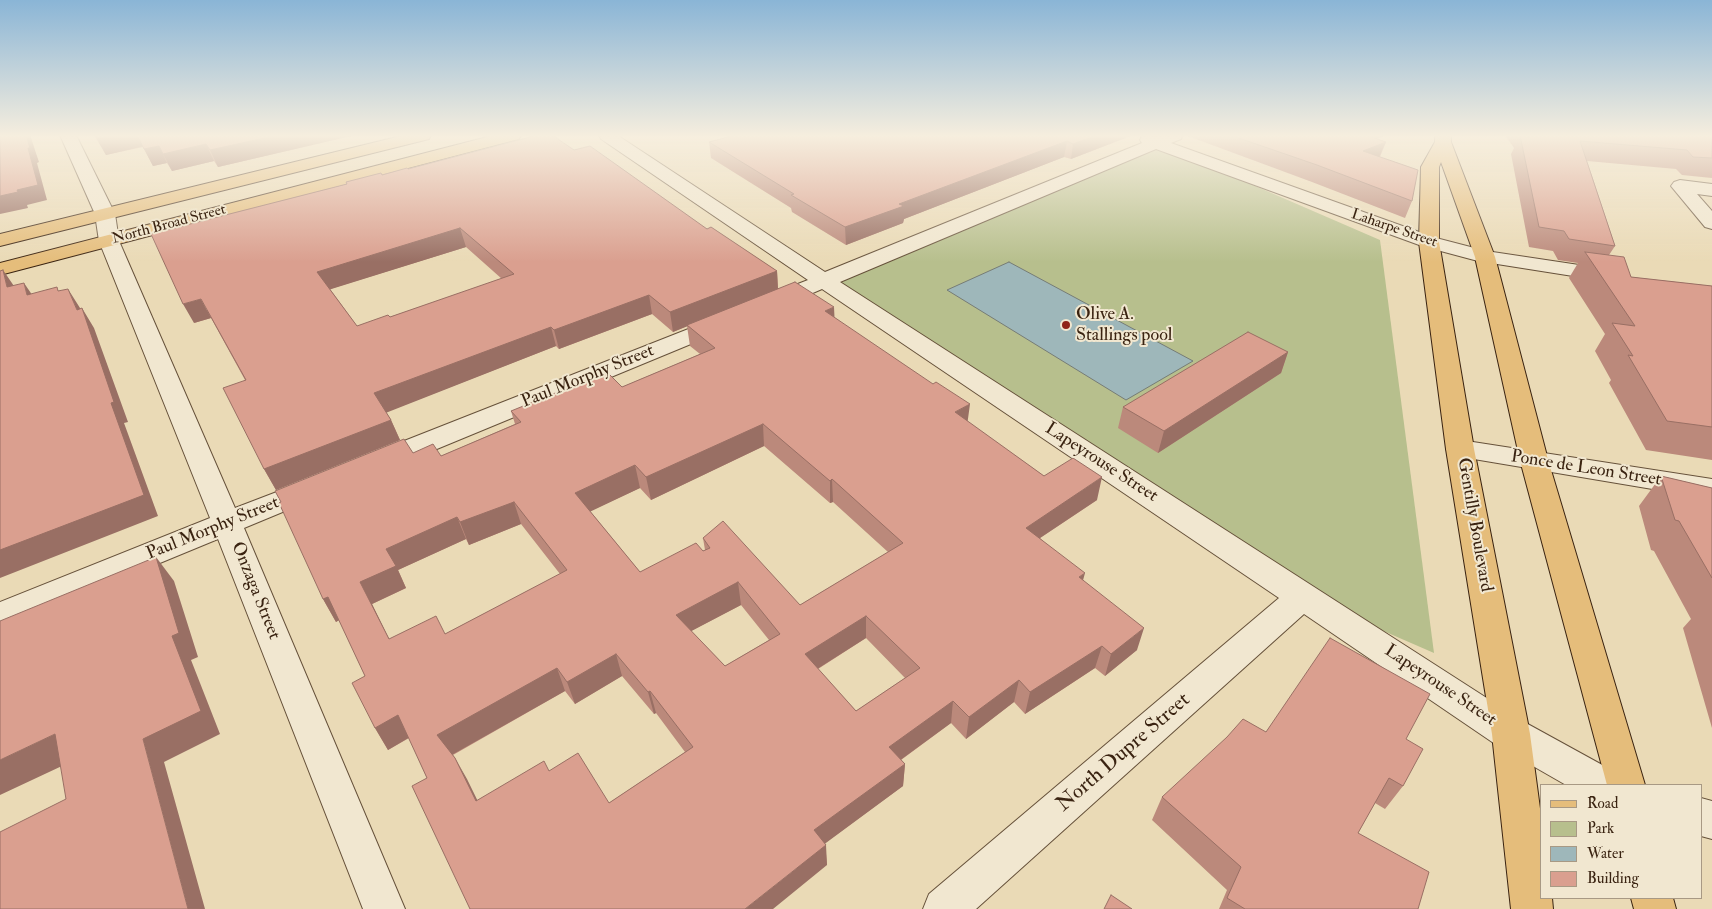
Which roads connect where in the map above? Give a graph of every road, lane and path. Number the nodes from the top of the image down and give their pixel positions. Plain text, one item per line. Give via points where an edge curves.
1 (86, 177) edge
2 (277, 177) edge
3 (325, 177) edge
4 (671, 177) edge
5 (1062, 177) edge
6 (1260, 177) edge
7 (1430, 177) edge
8 (1457, 177) edge
9 (1712, 190) edge
10 (1712, 223) edge
11 (107, 228) junction
12 (0, 240) edge
13 (1429, 242) junction
14 (1485, 257) junction
15 (0, 269) edge
16 (1634, 280) edge
17 (824, 281) junction
18 (1460, 449) junction
19 (1534, 460) junction
20 (1712, 489) edge
21 (227, 523) junction
22 (1304, 596) junction
23 (0, 616) edge
24 (1511, 734) junction
25 (1599, 784) edge
26 (1626, 784) edge
27 (384, 909) edge
28 (944, 909) edge
29 (1532, 909) edge

1 - 11 street, Onzaga Street
2 - 11 main road, North Broad Street
3 - 11 main road, North Broad Street
4 - 17 street, Lapeyrouse Street
5 - 17 street, Paul Morphy Street
6 - 13 street, Laharpe Street
7 - 13 main road, Gentilly Boulevard
8 - 14 main road, Gentilly Boulevard
9 - 10 street via 1680,186
11 - 12 main road, North Broad Street
11 - 15 main road, North Broad Street
11 - 21 street, Onzaga Street
13 - 14 street, Laharpe Street
13 - 18 main road, Gentilly Boulevard
14 - 16 street, Laharpe Street
14 - 19 main road, Gentilly Boulevard
17 - 21 street, Paul Morphy Street
17 - 22 street, Lapeyrouse Street
18 - 19 street, Ponce de Leon Street
18 - 24 main road, Gentilly Boulevard
19 - 20 street, Ponce de Leon Street
19 - 26 main road, Gentilly Boulevard
21 - 23 street, Paul Morphy Street
21 - 27 street, Onzaga Street
22 - 24 street, Lapeyrouse Street
22 - 28 street, North Dupre Street
24 - 25 street, Lapeyrouse Street
24 - 29 main road, Gentilly Boulevard

